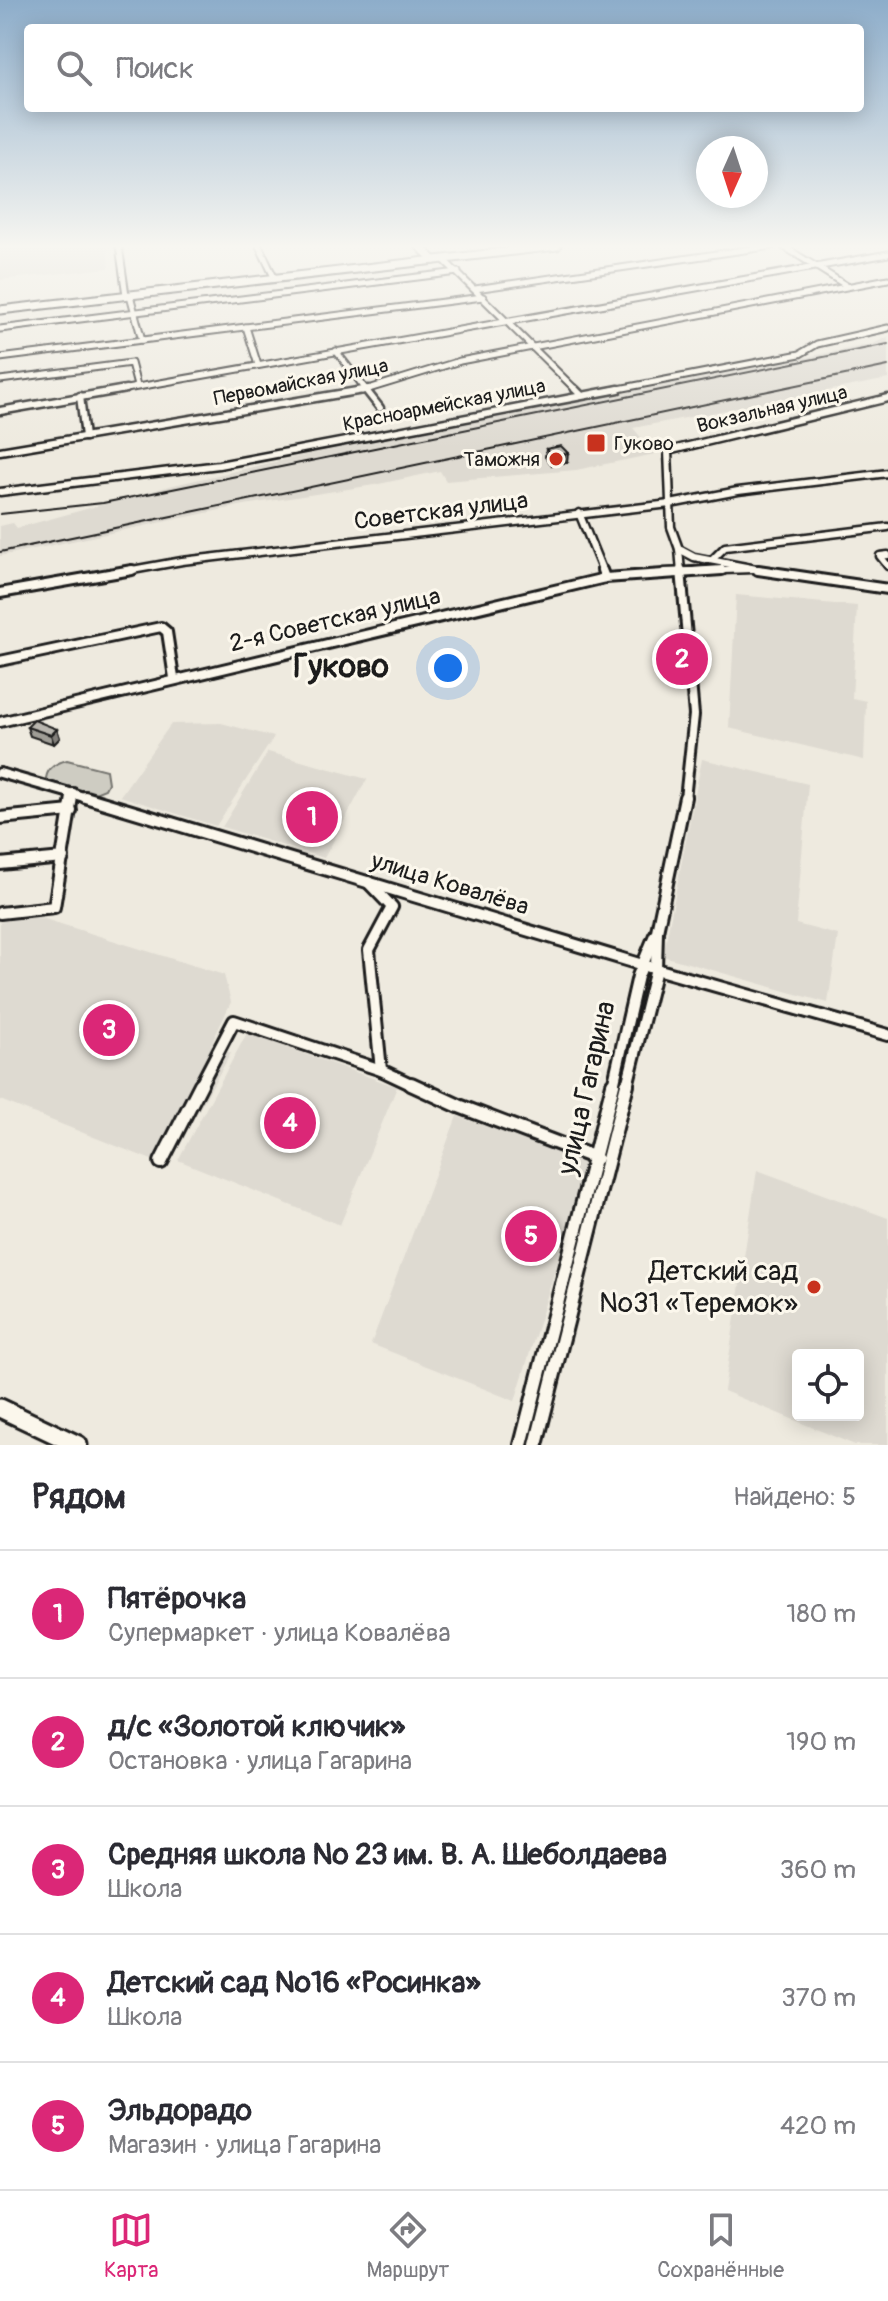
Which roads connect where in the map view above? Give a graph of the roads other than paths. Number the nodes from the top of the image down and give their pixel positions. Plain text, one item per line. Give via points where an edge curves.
1 (124, 313) edge
2 (135, 313) edge
3 (353, 313) edge
4 (500, 313) edge
5 (550, 313) edge
6 (709, 313) edge
7 (508, 321) junction
8 (246, 327) junction
9 (888, 328) edge
10 (0, 329) edge
11 (142, 340) junction
12 (533, 347) junction
13 (336, 351) junction
14 (0, 358) edge
15 (258, 365) junction
16 (0, 380) edge
17 (137, 386) junction
18 (366, 389) junction
19 (581, 395) junction
20 (80, 396) junction
21 (888, 398) edge
22 (380, 408) dead end
23 (0, 411) edge
24 (85, 437) junction
25 (0, 451) edge
26 (888, 473) edge
27 (0, 492) edge
28 (670, 504) junction
29 (579, 513) junction
30 (888, 527) edge
31 (679, 549) junction
32 (888, 555) edge
33 (712, 560) junction
34 (888, 566) edge
35 (753, 569) junction
36 (681, 571) junction
37 (605, 578) junction
38 (888, 589) edge
39 (0, 593) edge
40 (0, 661) edge
41 (174, 678) junction
42 (0, 722) edge
43 (0, 773) edge
44 (73, 793) junction
45 (71, 811) junction
46 (0, 818) edge
47 (63, 858) junction
48 (0, 864) edge
49 (365, 879) junction
50 (0, 913) edge
51 (657, 931) junction
52 (641, 965) junction
53 (656, 969) junction
54 (888, 1035) edge
55 (381, 1070) junction
56 (596, 1158) junction
57 (161, 1162) dead end
58 (0, 1408) edge
59 (78, 1445) edge
60 (521, 1445) edge
61 (536, 1445) edge

1 - 10 street
2 - 11 street
3 - 8 street
4 - 7 street
5 - 7 street
6 - 12 street, Первомайская улица
7 - 12 street
7 - 13 street
8 - 11 street
8 - 15 street
9 - 19 street, Красноармейская улица via 810,346 800,354
11 - 14 street
12 - 18 street, Первомайская улица via 460,361
12 - 19 street
13 - 15 street
13 - 18 street
15 - 17 street
16 - 17 street via 131,363
17 - 20 street
18 - 22 street
18 - 24 street, Первомайская улица
19 - 27 street, Красноармейская улица via 219,465
20 - 23 street
20 - 24 street
21 - 28 street, Вокзальная улица via 668,451
24 - 25 street, Первомайская улица
26 - 28 street, Советская улица
28 - 29 street, Советская улица
28 - 31 street, улица Гагарина
29 - 37 street
29 - 39 street, Советская улица via 182,561
30 - 33 street via 725,547
31 - 33 street
31 - 36 street, улица Гагарина
32 - 34 street via 880,556
33 - 35 street
35 - 36 street, 2-я Советская улица
35 - 38 street
36 - 37 street, 2-я Советская улица
36 - 51 street, улица Гагарина via 693,681 691,764
37 - 41 street, 2-я Советская улица
40 - 41 street via 161,627 167,632
41 - 42 street, 2-я Советская улица
43 - 44 street, улица Ковалёва
44 - 45 street
44 - 49 street, улица Ковалёва
45 - 46 street
45 - 47 street
47 - 48 street
47 - 50 street via 54,907
49 - 52 street, улица Ковалёва
49 - 55 street via 392,907 369,950
51 - 52 street, улица Гагарина
51 - 53 street, улица Гагарина
52 - 53 street, улица Ковалёва
52 - 56 street, улица Гагарина
53 - 54 street, улица Ковалёва
53 - 61 street, улица Гагарина
55 - 56 street
55 - 57 street via 234,1021
56 - 60 street, улица Гагарина
58 - 59 main road

